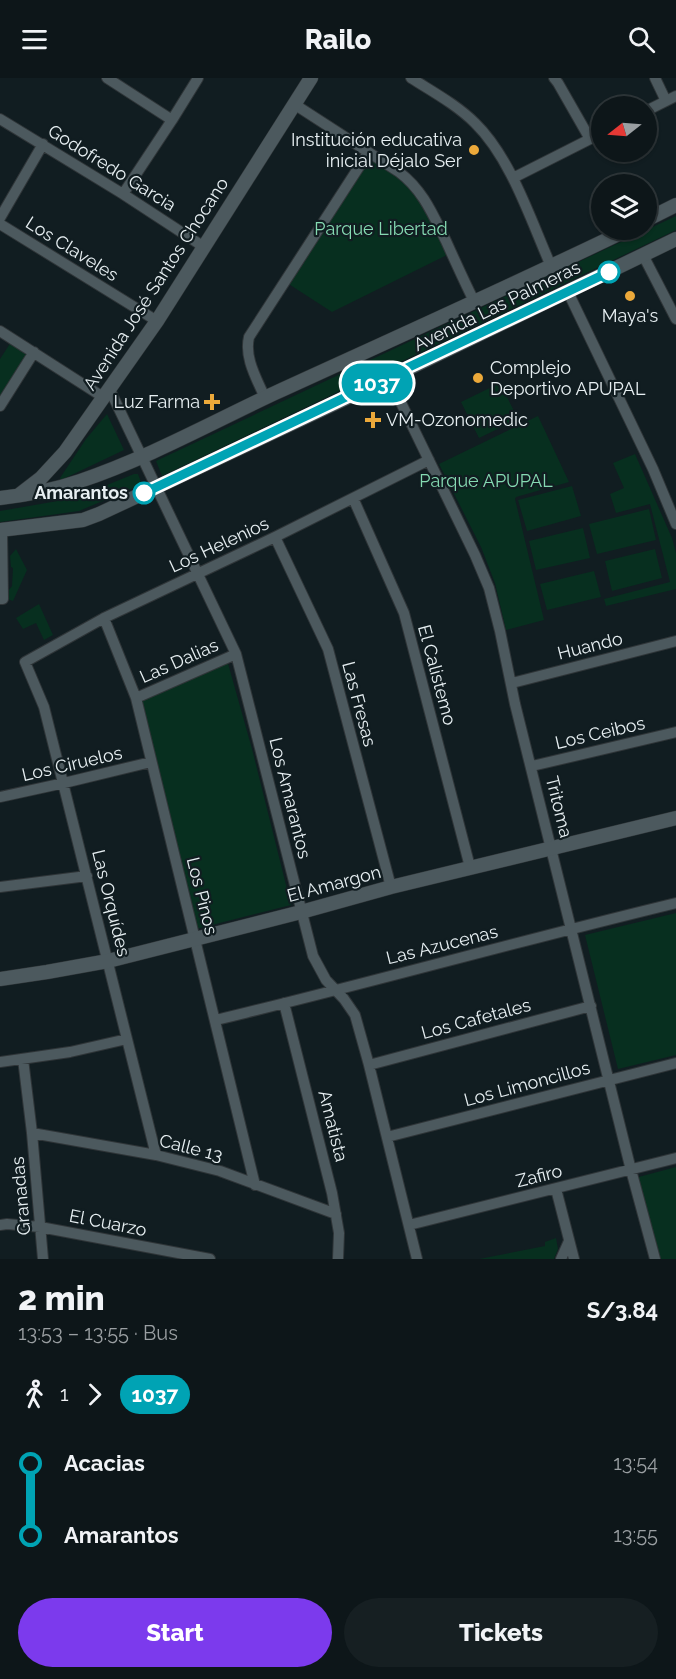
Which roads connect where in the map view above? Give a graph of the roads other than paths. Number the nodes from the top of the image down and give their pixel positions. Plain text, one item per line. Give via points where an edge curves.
1 (107, 78) edge
2 (198, 78) edge
3 (311, 78) edge
4 (411, 78) edge
5 (554, 78) edge
6 (654, 78) edge
7 (671, 98) edge
8 (294, 104) junction
9 (657, 105) edge
10 (0, 119) edge
11 (172, 120) junction
12 (590, 139) joint
13 (43, 144) junction
14 (368, 153) junction
15 (513, 178) junction
16 (123, 194) junction
17 (676, 206) edge
18 (657, 215) edge
19 (0, 218) edge
20 (0, 224) edge
21 (676, 239) edge
22 (606, 240) edge
23 (204, 247) junction
24 (643, 255) junction
25 (551, 266) junction
26 (568, 292) junction
27 (474, 301) junction
28 (676, 319) edge
29 (157, 321) junction
30 (0, 331) edge
31 (34, 352) junction
32 (389, 378) junction
33 (106, 393) junction
34 (265, 398) junction
35 (0, 406) edge
36 (142, 457) junction
37 (429, 460) junction
38 (156, 487) junction
39 (17, 496) junction
40 (0, 498) edge
41 (353, 498) junction
42 (676, 524) edge
43 (1, 530) edge
44 (275, 537) junction
45 (197, 573) junction
46 (0, 599) edge
47 (104, 618) junction
48 (676, 641) edge
49 (236, 654) junction
50 (25, 662) joint
51 (512, 683) junction
52 (136, 698) junction
53 (676, 732) edge
54 (151, 762) junction
55 (532, 766) junction
56 (64, 783) junction
57 (0, 797) edge
58 (676, 818) edge
59 (552, 847) junction
60 (470, 867) junction
61 (87, 876) junction
62 (0, 887) edge
63 (391, 887) junction
64 (676, 903) edge
65 (301, 912) junction
66 (572, 928) junction
67 (196, 938) junction
68 (108, 961) junction
69 (0, 979) edge
70 (335, 990) junction
71 (284, 1004) junction
72 (591, 1006) junction
73 (216, 1020) junction
74 (127, 1039) junction
75 (23, 1059) junction
76 (0, 1062) edge
77 (676, 1063) edge
78 (369, 1065) junction
79 (609, 1080) junction
80 (32, 1133) junction
81 (387, 1137) junction
82 (156, 1155) junction
83 (676, 1158) edge
84 (631, 1170) junction
85 (255, 1185) junction
86 (556, 1189) junction
87 (336, 1214) junction
88 (409, 1225) junction
89 (0, 1226) edge
90 (40, 1227) junction
91 (569, 1240) junction
92 (43, 1259) edge
93 (210, 1259) edge
94 (338, 1259) edge
95 (417, 1259) edge
96 (561, 1259) edge
97 (574, 1259) edge
98 (655, 1259) edge

1 - 11 street
2 - 11 street
3 - 8 main road, Avenida José Santos Chocano
4 - 15 street via 476,123
5 - 12 street
6 - 7 street
7 - 9 street
8 - 14 street
8 - 23 main road, Avenida José Santos Chocano
10 - 13 street, Godofredo Garcia
11 - 16 street
12 - 15 street
13 - 16 street, Godofredo Garcia
13 - 19 street
14 - 27 street via 407,178 423,196
14 - 34 street via 249,337 250,361
15 - 25 street
16 - 23 street, Godofredo Garcia
17 - 18 main road
20 - 29 street, Los Claveles
21 - 24 main road, Avenida Las Palmeras
22 - 25 main road, Avenida Las Palmeras
23 - 29 main road, Avenida José Santos Chocano
24 - 26 main road, Avenida Las Palmeras
24 - 28 street
25 - 27 main road, Avenida Las Palmeras
26 - 32 main road, Avenida Las Palmeras
26 - 42 street
27 - 34 main road, Avenida Las Palmeras
29 - 33 main road, Avenida José Santos Chocano
30 - 31 street
31 - 33 street
31 - 35 street
32 - 37 street, Tritoma
32 - 38 main road, Avenida Las Palmeras
33 - 36 street, Los Amarantos
33 - 39 main road, Avenida José Santos Chocano via 65,452
34 - 36 main road, Avenida Las Palmeras
36 - 38 street, Los Amarantos
36 - 39 main road, Avenida Las Palmeras via 80,481
37 - 41 street, Los Helenios
37 - 51 street, Tritoma via 489,588
38 - 43 main road, Avenida Las Palmeras via 83,520
38 - 45 street, Los Amarantos
39 - 40 main road, Avenida Las Palmeras
41 - 44 street, Los Helenios
41 - 60 street, El Calistemo via 404,613
43 - 46 street
44 - 45 street, Los Helenios
44 - 63 street, Las Fresas via 328,649
45 - 47 street, Los Helenios
45 - 49 street, Los Amarantos
47 - 50 street, Los Helenios
47 - 52 street, Los Pinos
48 - 51 street, Huando
49 - 52 street, Las Dalias
49 - 65 street, Los Amarantos
50 - 56 street, Las Orquídes via 44,707
51 - 55 street, Tritoma
52 - 54 street, Los Pinos
53 - 55 street, Los Ceibos
54 - 56 street, Los Ciruelos
54 - 67 street, Los Pinos
55 - 59 street, Tritoma
56 - 57 street, Los Ciruelos
56 - 61 street, Las Orquídes
58 - 59 main road, El Amargon
59 - 60 main road, El Amargon
59 - 66 street, Tritoma
60 - 63 main road, El Amargon
61 - 62 street
61 - 68 street, Las Orquídes
63 - 65 main road, El Amargon
64 - 66 street, Las Azucenas
65 - 67 main road, El Amargon
65 - 70 street, Los Amarantos via 316,963
66 - 70 street, Las Azucenas
66 - 72 street, Tritoma
67 - 68 main road, El Amargon
67 - 73 street, Los Pinos
68 - 69 main road, El Amargon
68 - 74 street, Las Orquídes
70 - 71 street, Las Azucenas
70 - 78 street, Los Amarantos via 355,1015
71 - 73 street, Las Azucenas
71 - 87 street, Amatista
72 - 78 street, Los Cafetales
72 - 79 street, Tritoma
73 - 85 street, Los Pinos
74 - 75 street
74 - 82 street, Las Orquídes
75 - 76 street
75 - 80 street, Granadas
77 - 79 street, Los Limoncillos
78 - 81 street, Los Amarantos
79 - 81 street, Los Limoncillos
79 - 84 street, Tritoma
80 - 82 street, Calle 13
80 - 90 street, Granadas
81 - 88 street, Los Amarantos
82 - 85 street, Calle 13 via 220,1171
83 - 84 street, Zafiro
84 - 86 street, Zafiro
84 - 98 street, Tritoma
85 - 87 street, Calle 13
86 - 88 street, Zafiro
86 - 91 street
87 - 94 street, Amatista
88 - 95 street, Los Amarantos
89 - 90 street, El Cuarzo
90 - 92 street, Granadas
90 - 93 street, El Cuarzo
91 - 96 street
91 - 97 street

